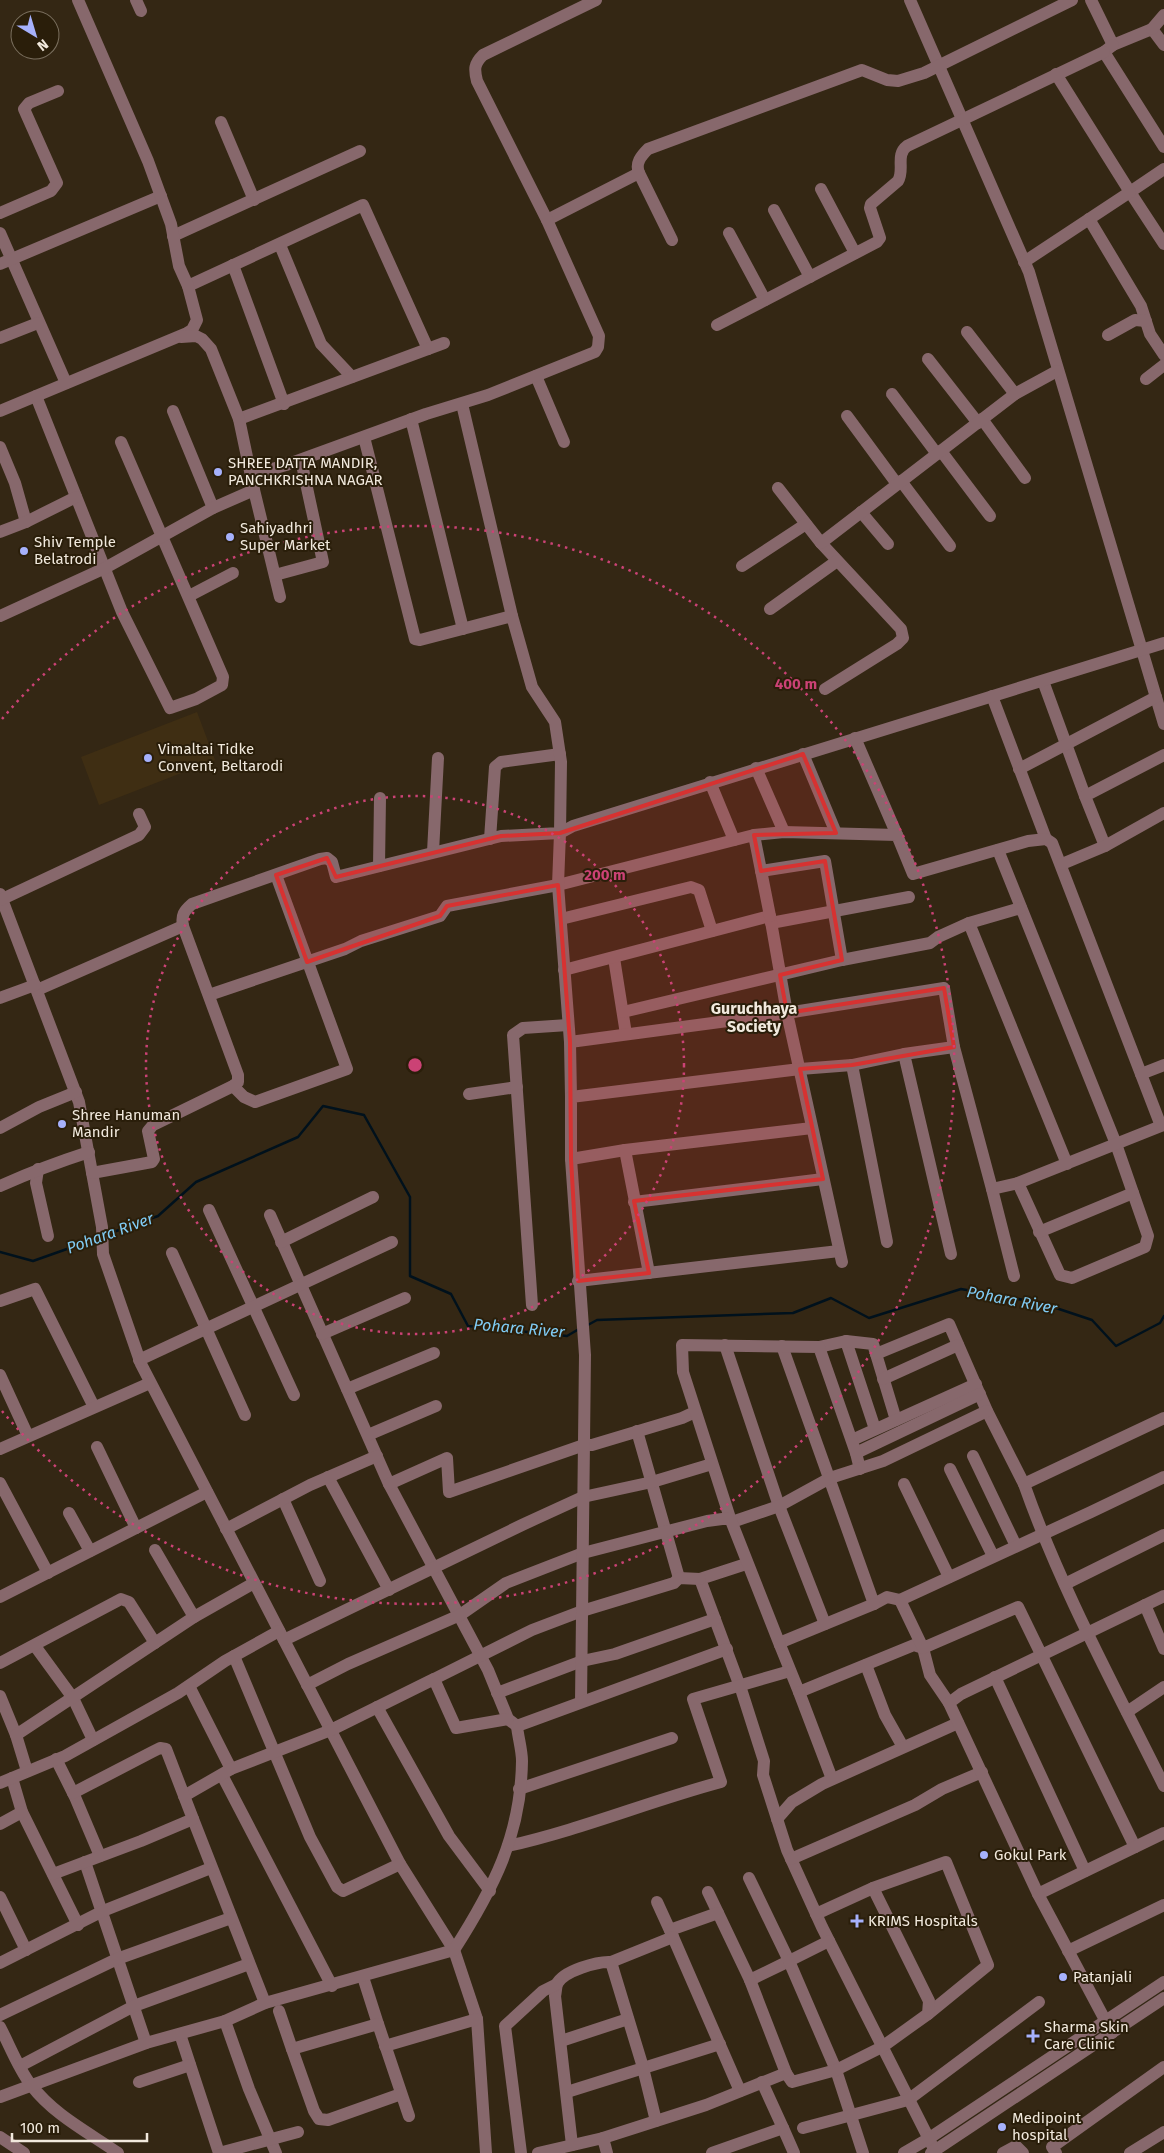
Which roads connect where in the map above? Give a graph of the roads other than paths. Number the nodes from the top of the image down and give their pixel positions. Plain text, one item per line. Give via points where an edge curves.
1 (78, 0) edge
2 (596, 0) edge
3 (910, 0) edge
4 (1072, 0) edge
5 (1091, 0) edge
6 (1164, 15) edge
7 (1152, 29) junction
8 (1164, 45) edge
9 (1109, 49) junction
10 (939, 67) junction
11 (1056, 74) junction
12 (58, 91) dead end
13 (962, 119) junction
14 (221, 122) dead end
15 (1164, 147) edge
16 (360, 151) dead end
17 (1164, 169) edge
18 (639, 173) junction
19 (821, 189) dead end
20 (1130, 192) junction
21 (160, 196) junction
22 (254, 200) junction
23 (774, 210) dead end
24 (0, 213) edge
25 (1089, 219) junction
26 (547, 220) junction
27 (0, 233) edge
28 (729, 233) dead end
29 (173, 236) junction
30 (672, 240) dead end
31 (1164, 244) edge
32 (280, 245) junction
33 (855, 253) junction
34 (6, 262) edge
35 (1024, 262) junction
36 (233, 265) junction
37 (810, 277) junction
38 (188, 286) junction
39 (765, 300) junction
40 (1146, 321) junction
41 (38, 323) junction
42 (717, 325) dead end
43 (967, 332) dead end
44 (1108, 335) dead end
45 (0, 338) edge
46 (176, 338) junction
47 (444, 343) dead end
48 (428, 349) junction
49 (1164, 355) edge
50 (928, 359) dead end
51 (1164, 365) edge
52 (1056, 371) junction
53 (536, 376) junction
54 (352, 377) junction
55 (1146, 379) dead end
56 (66, 383) junction
57 (892, 394) dead end
58 (1015, 394) junction
59 (36, 396) junction
60 (284, 404) junction
61 (462, 404) junction
62 (0, 411) edge
63 (173, 411) dead end
64 (846, 416) dead end
65 (411, 419) junction
66 (239, 420) junction
67 (980, 421) junction
68 (364, 437) junction
69 (121, 442) dead end
70 (564, 442) dead end
71 (0, 447) edge
72 (939, 453) junction
73 (301, 460) junction
74 (251, 475) junction
75 (1025, 478) dead end
76 (899, 482) junction
77 (778, 488) dead end
78 (254, 490) junction
79 (76, 496) junction
80 (213, 508) junction
81 (861, 512) junction
82 (990, 516) dead end
83 (26, 522) junction
84 (806, 524) junction
85 (0, 532) edge
86 (161, 537) junction
87 (821, 543) junction
88 (888, 544) dead end
89 (950, 546) dead end
90 (837, 560) junction
91 (742, 566) dead end
92 (105, 568) junction
93 (233, 573) dead end
94 (275, 575) junction
95 (189, 596) junction
96 (280, 597) dead end
97 (770, 608) dead end
98 (0, 616) edge
99 (512, 616) junction
100 (463, 629) junction
101 (1164, 643) edge
102 (1141, 651) junction
103 (1043, 681) junction
104 (825, 690) dead end
105 (992, 696) junction
106 (1156, 697) junction
107 (1164, 724) edge
108 (855, 738) junction
109 (1066, 745) junction
110 (560, 754) junction
111 (803, 754) junction
112 (1164, 754) edge
113 (438, 758) dead end
114 (756, 768) junction
115 (1019, 769) junction
116 (710, 782) junction
117 (1085, 796) junction
118 (380, 798) dead end
119 (1164, 813) edge
120 (139, 814) dead end
121 (784, 832) junction
122 (560, 833) junction
123 (836, 833) junction
124 (754, 835) junction
125 (897, 835) junction
126 (490, 838) junction
127 (1046, 839) junction
128 (734, 840) junction
129 (1105, 846) junction
130 (998, 850) junction
131 (433, 852) junction
132 (1062, 864) junction
133 (379, 866) junction
134 (761, 871) junction
135 (276, 875) junction
136 (558, 885) junction
137 (909, 897) dead end
138 (1, 898) edge
139 (1021, 908) junction
140 (834, 910) junction
141 (561, 919) junction
142 (771, 919) junction
143 (969, 923) junction
144 (183, 926) junction
145 (712, 932) junction
146 (614, 958) junction
147 (842, 960) junction
148 (307, 962) junction
149 (564, 970) junction
150 (780, 975) junction
151 (36, 987) junction
152 (209, 995) junction
153 (0, 998) edge
154 (623, 1012) junction
155 (787, 1013) junction
156 (568, 1025) junction
157 (626, 1034) junction
158 (570, 1042) junction
159 (954, 1047) junction
160 (904, 1054) junction
161 (852, 1065) junction
162 (1164, 1065) edge
163 (800, 1069) junction
164 (1141, 1074) junction
165 (233, 1086) junction
166 (517, 1087) junction
167 (76, 1092) junction
168 (469, 1094) dead end
169 (571, 1098) junction
170 (0, 1128) edge
171 (812, 1128) junction
172 (1116, 1144) junction
173 (625, 1150) junction
174 (89, 1152) junction
175 (571, 1159) junction
176 (1066, 1164) junction
177 (38, 1169) junction
178 (92, 1173) junction
179 (824, 1179) junction
180 (1018, 1183) junction
181 (0, 1186) edge
182 (992, 1189) junction
183 (1133, 1193) junction
184 (373, 1198) dead end
185 (634, 1202) junction
186 (209, 1210) dead end
187 (270, 1215) dead end
188 (1039, 1232) junction
189 (48, 1236) dead end
190 (281, 1242) junction
191 (392, 1242) dead end
192 (887, 1242) dead end
193 (172, 1253) dead end
194 (951, 1254) dead end
195 (649, 1272) junction
196 (1014, 1276) dead end
197 (578, 1281) junction
198 (300, 1285) junction
199 (404, 1298) dead end
200 (0, 1301) edge
201 (532, 1304) dead end
202 (253, 1307) junction
203 (206, 1329) junction
204 (322, 1334) junction
205 (846, 1341) junction
206 (725, 1345) junction
207 (958, 1345) junction
208 (782, 1346) junction
209 (818, 1347) junction
210 (434, 1353) dead end
211 (876, 1354) junction
212 (139, 1360) junction
213 (0, 1375) edge
214 (884, 1378) junction
215 (150, 1383) junction
216 (347, 1389) junction
217 (978, 1389) junction
218 (294, 1395) dead end
219 (436, 1406) dead end
220 (94, 1407) junction
221 (987, 1411) junction
222 (694, 1412) junction
223 (245, 1415) dead end
224 (1164, 1418) edge
225 (896, 1420) junction
226 (876, 1430) junction
227 (637, 1431) junction
228 (368, 1435) junction
229 (28, 1436) junction
230 (852, 1440) junction
231 (584, 1445) junction
232 (97, 1448) dead end
233 (0, 1449) edge
234 (856, 1453) junction
235 (377, 1456) junction
236 (973, 1456) dead end
237 (712, 1464) junction
238 (860, 1469) junction
239 (950, 1469) dead end
240 (328, 1477) junction
241 (1164, 1477) edge
242 (830, 1478) junction
243 (652, 1482) junction
244 (390, 1484) junction
245 (904, 1484) dead end
246 (1024, 1484) junction
247 (1, 1486) edge
248 (207, 1492) junction
249 (584, 1497) junction
250 (283, 1499) junction
251 (779, 1506) junction
252 (69, 1513) dead end
253 (731, 1520) junction
254 (136, 1528) junction
255 (226, 1529) junction
256 (666, 1532) junction
257 (1042, 1534) junction
258 (1164, 1535) edge
259 (1016, 1546) junction
260 (155, 1550) dead end
261 (90, 1552) junction
262 (583, 1553) junction
263 (993, 1556) junction
264 (746, 1564) junction
265 (435, 1568) junction
266 (48, 1573) junction
267 (949, 1577) junction
268 (679, 1578) junction
269 (700, 1579) junction
270 (320, 1581) dead end
271 (254, 1583) junction
272 (1065, 1584) junction
273 (389, 1590) junction
274 (1164, 1596) edge
275 (0, 1597) edge
276 (900, 1600) junction
277 (874, 1604) junction
278 (1144, 1605) junction
279 (582, 1611) junction
280 (460, 1615) junction
281 (194, 1617) junction
282 (715, 1619) junction
283 (825, 1624) junction
284 (1087, 1632) junction
285 (282, 1635) junction
286 (155, 1643) junction
287 (780, 1645) junction
288 (1163, 1645) edge
289 (35, 1646) junction
290 (923, 1648) junction
291 (727, 1650) junction
292 (1042, 1655) junction
293 (234, 1656) junction
294 (480, 1657) junction
295 (582, 1660) junction
296 (0, 1663) edge
297 (866, 1665) junction
298 (790, 1671) junction
299 (995, 1677) junction
300 (434, 1680) junction
301 (307, 1684) junction
302 (189, 1686) junction
303 (740, 1686) junction
304 (1164, 1687) edge
305 (798, 1692) junction
306 (497, 1693) junction
307 (0, 1696) edge
308 (73, 1698) junction
309 (581, 1702) junction
310 (949, 1703) junction
311 (377, 1707) junction
312 (1128, 1712) junction
313 (512, 1723) junction
314 (958, 1723) junction
315 (331, 1730) junction
316 (16, 1735) junction
317 (672, 1738) dead end
318 (93, 1740) junction
319 (903, 1747) junction
320 (274, 1752) junction
321 (56, 1760) junction
322 (27, 1771) junction
323 (227, 1772) junction
324 (982, 1772) junction
325 (832, 1779) junction
326 (6, 1781) edge
327 (1164, 1786) edge
328 (519, 1789) junction
329 (73, 1793) junction
330 (184, 1796) junction
331 (22, 1812) junction
332 (193, 1819) junction
333 (777, 1819) junction
334 (0, 1824) edge
335 (1164, 1833) edge
336 (508, 1846) junction
337 (1135, 1847) junction
338 (100, 1856) junction
339 (791, 1859) junction
340 (84, 1862) junction
341 (400, 1864) junction
342 (211, 1868) junction
343 (1085, 1871) junction
344 (53, 1874) junction
345 (749, 1878) dead end
346 (873, 1888) junction
347 (490, 1891) junction
348 (708, 1892) dead end
349 (1038, 1894) junction
350 (0, 1897) edge
351 (657, 1902) dead end
352 (1164, 1905) edge
353 (102, 1911) junction
354 (718, 1913) junction
355 (816, 1914) junction
356 (232, 1918) junction
357 (78, 1925) junction
358 (672, 1933) junction
359 (829, 1941) junction
360 (26, 1950) junction
361 (454, 1950) junction
362 (1068, 1951) junction
363 (117, 1959) junction
364 (789, 1961) junction
365 (611, 1962) junction
366 (0, 1964) edge
367 (249, 1964) junction
368 (363, 1976) junction
369 (750, 1980) junction
370 (557, 1984) junction
371 (1160, 1985) edge
372 (332, 1986) junction
373 (1164, 1999) edge
374 (1039, 2002) dead end
375 (265, 2003) junction
376 (134, 2006) junction
377 (279, 2011) dead end
378 (928, 2014) junction
379 (0, 2015) edge
380 (628, 2019) junction
381 (476, 2020) junction
382 (226, 2021) junction
383 (1105, 2021) junction
384 (378, 2024) junction
385 (0, 2027) edge
386 (1112, 2033) junction
387 (180, 2034) junction
388 (561, 2041) junction
389 (146, 2043) junction
390 (720, 2044) junction
391 (385, 2046) junction
392 (882, 2047) junction
393 (292, 2049) junction
394 (190, 2065) junction
395 (20, 2066) junction
396 (1164, 2067) edge
397 (643, 2069) junction
398 (836, 2070) junction
399 (786, 2073) junction
400 (139, 2082) dead end
401 (762, 2082) junction
402 (31, 2084) junction
403 (740, 2091) junction
404 (566, 2092) junction
405 (401, 2094) junction
406 (0, 2097) edge
407 (908, 2100) junction
408 (409, 2116) dead end
409 (851, 2117) junction
410 (656, 2121) junction
411 (783, 2128) junction
412 (803, 2128) dead end
413 (298, 2132) dead end
414 (1164, 2132) edge
415 (0, 2137) edge
416 (603, 2138) junction
417 (272, 2140) junction
418 (572, 2145) junction
419 (932, 2149) edge
420 (483, 2152) edge
421 (24, 2153) edge
422 (118, 2153) edge
423 (219, 2153) edge
424 (276, 2153) edge
425 (521, 2153) edge
426 (538, 2153) edge
427 (607, 2153) edge
428 (712, 2153) edge
429 (794, 2153) edge
430 (863, 2153) edge
431 (904, 2153) edge
432 (1003, 2153) edge
433 (1022, 2153) edge
434 (1056, 2153) edge
435 (1130, 2153) edge

1 - 21 street
2 - 26 street via 483,55 474,69 477,81
3 - 10 street
4 - 10 street
5 - 9 street
6 - 7 street
7 - 8 street
7 - 9 street
9 - 11 street
9 - 15 street
10 - 13 street
10 - 18 street via 898,81 862,70 648,149 638,162
11 - 13 street
11 - 20 street
12 - 24 street via 29,103 24,109 57,183 51,191
13 - 33 street via 902,149 898,181 870,208 880,238
13 - 35 street
14 - 22 street
16 - 22 street
17 - 20 street
18 - 26 street
18 - 30 street
19 - 33 street
20 - 25 street
20 - 31 street
21 - 29 street
21 - 34 street
22 - 29 street
23 - 37 street
25 - 35 street
25 - 40 street via 1141,306
26 - 53 street via 600,341 589,356
27 - 34 street
28 - 39 street
29 - 38 street via 179,266
32 - 36 street
32 - 48 street via 363,205
32 - 54 street via 321,344
33 - 37 street
34 - 41 street
35 - 52 street
36 - 38 street
36 - 60 street
37 - 39 street
38 - 46 street via 197,320 192,330
39 - 42 street
40 - 44 street via 1135,320
40 - 49 street via 1150,334
41 - 45 street
41 - 56 street
43 - 58 street
46 - 56 street
46 - 66 street via 196,336 208,344
47 - 48 street
48 - 54 street
50 - 67 street
51 - 55 street
52 - 58 street
52 - 102 street
53 - 61 street
53 - 70 street
54 - 60 street
56 - 59 street
57 - 72 street
58 - 67 street
59 - 62 street
59 - 79 street
60 - 66 street
61 - 65 street
61 - 99 street
63 - 80 street
64 - 76 street
65 - 68 street
65 - 100 street
66 - 74 street
67 - 72 street
67 - 75 street
68 - 73 street
68 - 100 street via 415,639
69 - 86 street
71 - 83 street
72 - 76 street
72 - 82 street
73 - 74 street
73 - 94 street via 323,562
74 - 78 street
76 - 81 street
76 - 89 street
77 - 84 street
78 - 80 street
78 - 94 street
79 - 83 street
79 - 92 street
80 - 86 street
81 - 87 street
81 - 88 street
83 - 85 street
84 - 87 street
84 - 91 street
86 - 92 street
86 - 95 street
87 - 90 street
90 - 97 street
90 - 104 street via 901,629 903,638
92 - 95 street via 122,612 170,708 222,685 223,678
92 - 98 street
93 - 95 street
94 - 96 street
99 - 100 street
99 - 110 street via 532,687 556,722
101 - 102 street
102 - 103 street
102 - 106 street
103 - 105 street
103 - 109 street
105 - 108 street
105 - 115 street
106 - 107 street
106 - 109 street
108 - 111 street
108 - 125 street
109 - 115 street
109 - 117 street
110 - 122 street
110 - 126 street via 501,762 495,767
111 - 114 street
111 - 123 street
112 - 117 street
113 - 131 street
114 - 116 street
114 - 121 street
115 - 127 street
116 - 122 street
116 - 128 street
117 - 129 street
118 - 133 street
119 - 129 street
120 - 138 street via 145,827 139,835
121 - 123 street
121 - 124 street
122 - 126 street
122 - 136 street
123 - 125 street
124 - 128 street
124 - 134 street
125 - 130 street via 913,874
126 - 131 street
127 - 130 street
127 - 132 street via 1052,843
128 - 136 street
129 - 132 street
130 - 139 street
131 - 133 street
132 - 164 street
133 - 135 street via 336,877 332,862 327,858
134 - 140 street via 825,862
134 - 142 street
135 - 144 street via 192,904 184,911
135 - 148 street
136 - 141 street
136 - 148 street via 447,906 440,916
137 - 140 street
138 - 151 street
139 - 143 street
139 - 172 street
140 - 142 street
140 - 147 street
141 - 145 street via 691,887 699,890
141 - 149 street
142 - 145 street
142 - 150 street
143 - 147 street via 930,943
143 - 176 street
144 - 151 street
144 - 152 street
145 - 146 street
146 - 149 street
146 - 154 street
147 - 150 street
148 - 152 street
148 - 165 street via 347,1069 255,1102
149 - 156 street
150 - 154 street
150 - 155 street
151 - 153 street
151 - 167 street
152 - 165 street via 238,1075 238,1082
154 - 157 street
155 - 157 street
155 - 159 street via 944,988
155 - 163 street
156 - 158 street
156 - 166 street via 523,1028 513,1035
157 - 158 street
158 - 169 street
159 - 160 street
159 - 182 street
160 - 161 street
160 - 194 street
161 - 163 street
161 - 192 street
162 - 164 street
163 - 169 street
163 - 171 street
164 - 172 street via 1161,1126
165 - 178 street via 153,1126 148,1131 152,1162
166 - 168 street
166 - 201 street
167 - 170 street
167 - 174 street
169 - 175 street
171 - 173 street
171 - 179 street
172 - 176 street
172 - 183 street
173 - 175 street
173 - 185 street
174 - 177 street
174 - 178 street
175 - 197 street
176 - 180 street
177 - 181 street
177 - 189 street via 36,1183
178 - 212 street via 102,1227 103,1254
179 - 185 street
179 - 195 street via 840,1257
180 - 182 street
180 - 188 street
182 - 196 street
183 - 188 street
183 - 188 street via 1148,1236 1145,1247 1072,1278 1060,1275
184 - 190 street
185 - 195 street
186 - 202 street
187 - 190 street
190 - 198 street
191 - 198 street
193 - 203 street
195 - 197 street
197 - 231 street via 585,1355
198 - 202 street
198 - 204 street
199 - 204 street
200 - 220 street via 36,1289
202 - 203 street
202 - 218 street
203 - 212 street
203 - 223 street
204 - 216 street
205 - 209 street
205 - 211 street via 873,1344
205 - 226 street
206 - 208 street
206 - 222 street via 682,1345 683,1372
206 - 251 street
207 - 211 street via 948,1324
207 - 214 street
207 - 217 street
208 - 209 street
208 - 242 street
209 - 230 street
210 - 216 street
211 - 214 street
212 - 215 street
213 - 229 street
214 - 225 street
215 - 220 street
215 - 248 street
216 - 228 street
217 - 221 street
217 - 225 street
217 - 234 street
219 - 228 street
220 - 229 street
221 - 238 street
221 - 246 street
222 - 227 street
222 - 237 street
224 - 246 street
225 - 226 street
226 - 230 street
227 - 231 street
227 - 243 street
228 - 235 street
229 - 233 street
230 - 234 street
231 - 244 street via 449,1492 447,1458
231 - 249 street
232 - 254 street
234 - 238 street
235 - 240 street
235 - 244 street
236 - 259 street
237 - 243 street
237 - 253 street
238 - 242 street
239 - 263 street
240 - 250 street
240 - 273 street
241 - 257 street
242 - 251 street
242 - 277 street
243 - 249 street
243 - 256 street
244 - 265 street
245 - 267 street
246 - 257 street
247 - 266 street
248 - 254 street
248 - 255 street
249 - 262 street
249 - 265 street
250 - 255 street
250 - 270 street
251 - 253 street
251 - 283 street
252 - 261 street
253 - 256 street via 707,1521
253 - 264 street
254 - 261 street
255 - 271 street
256 - 262 street
256 - 268 street
257 - 259 street
257 - 272 street
258 - 272 street
259 - 263 street
260 - 281 street
261 - 266 street
262 - 279 street
262 - 280 street via 506,1584
263 - 267 street
264 - 269 street
264 - 287 street
265 - 273 street
265 - 280 street
266 - 275 street
267 - 276 street
268 - 269 street
268 - 279 street
269 - 282 street
271 - 281 street
271 - 285 street
272 - 284 street
273 - 285 street
274 - 278 street
276 - 277 street via 887,1597
276 - 290 street
277 - 283 street
278 - 284 street
278 - 288 street
279 - 294 street via 532,1630
279 - 295 street
280 - 294 street
280 - 301 street
281 - 286 street
282 - 291 street
282 - 295 street via 615,1654
283 - 287 street via 784,1640
284 - 292 street
284 - 312 street
285 - 293 street
285 - 301 street
286 - 289 street via 129,1602 122,1599
286 - 308 street
287 - 298 street
289 - 296 street
289 - 308 street
290 - 292 street via 1018,1607
290 - 297 street via 914,1645
290 - 310 street via 930,1675
291 - 303 street
291 - 309 street
292 - 299 street
292 - 337 street
293 - 302 street
293 - 320 street
294 - 300 street
294 - 306 street
295 - 306 street
295 - 309 street
297 - 305 street
297 - 319 street via 885,1715
298 - 303 street
298 - 305 street
299 - 310 street
299 - 343 street
300 - 311 street
300 - 313 street via 456,1728
301 - 315 street
302 - 318 street
302 - 323 street
303 - 333 street via 764,1762 763,1775
303 - 336 street via 692,1699 721,1782
304 - 312 street
305 - 325 street
306 - 313 street
307 - 316 street
308 - 316 street
308 - 318 street
309 - 313 street
310 - 314 street
311 - 315 street
311 - 347 street via 448,1836
312 - 327 street
313 - 328 street via 522,1759
314 - 319 street
314 - 324 street
315 - 320 street
315 - 341 street
316 - 322 street
317 - 328 street
318 - 321 street
319 - 325 street
320 - 323 street
320 - 341 street via 310,1838 337,1888 343,1891
321 - 322 street
321 - 329 street
322 - 326 street
323 - 330 street
323 - 372 street
324 - 339 street
324 - 349 street
325 - 333 street via 792,1802
326 - 331 street
328 - 336 street via 514,1830
329 - 330 street via 160,1748 168,1752
329 - 338 street
330 - 332 street
331 - 334 street
331 - 344 street
332 - 338 street
332 - 342 street
333 - 339 street
335 - 337 street
336 - 347 street
337 - 343 street
338 - 340 street
339 - 355 street
340 - 344 street
340 - 353 street
341 - 361 street
342 - 353 street
342 - 356 street
343 - 349 street
344 - 357 street
345 - 364 street
346 - 355 street
346 - 378 street via 930,2001
346 - 378 street via 946,1862 988,1965
347 - 361 street
348 - 354 street
349 - 362 street
350 - 360 street
351 - 358 street
352 - 362 street
353 - 357 street
353 - 363 street
354 - 358 street
354 - 369 street
355 - 359 street
356 - 363 street
356 - 367 street
357 - 360 street
358 - 365 street
358 - 390 street
359 - 364 street
359 - 392 street
360 - 366 street
361 - 368 street
361 - 381 street
362 - 383 street
363 - 376 street
363 - 379 street
364 - 369 street
364 - 398 street
365 - 370 street via 585,1966 564,1976
365 - 380 street
367 - 375 street
367 - 376 street
368 - 372 street
368 - 384 street
369 - 399 street
370 - 388 street via 555,1996
370 - 425 street via 538,1995 505,2026
371 - 373 street
371 - 383 street
372 - 375 street
373 - 386 street
374 - 407 street
375 - 382 street
376 - 389 street
376 - 395 street
377 - 393 street
378 - 392 street
380 - 388 street
380 - 397 street
381 - 391 street
381 - 420 street
382 - 387 street
382 - 417 street via 249,2089
383 - 386 street
383 - 419 street
384 - 391 street
384 - 393 street
385 - 395 street
386 - 419 street
387 - 389 street
387 - 394 street
388 - 404 street
389 - 402 street
390 - 397 street
390 - 403 street
391 - 405 street
392 - 398 street
392 - 407 street
393 - 405 street via 319,2119 328,2120
394 - 400 street
394 - 423 street
395 - 402 street
396 - 434 street via 1052,2147
397 - 404 street
397 - 410 street
398 - 399 street via 792,2082
398 - 409 street
399 - 401 street
401 - 403 street
401 - 411 street
402 - 406 street
402 - 422 street via 71,2122
403 - 410 street
404 - 418 street
405 - 408 street
407 - 409 street
407 - 419 street
409 - 412 street
409 - 430 street
410 - 416 street
411 - 428 street
411 - 429 street
413 - 417 street
414 - 435 street
415 - 421 street
416 - 418 street
416 - 427 street
417 - 423 street
417 - 424 street
418 - 426 street
419 - 431 street
432 - 433 street via 1016,2146

